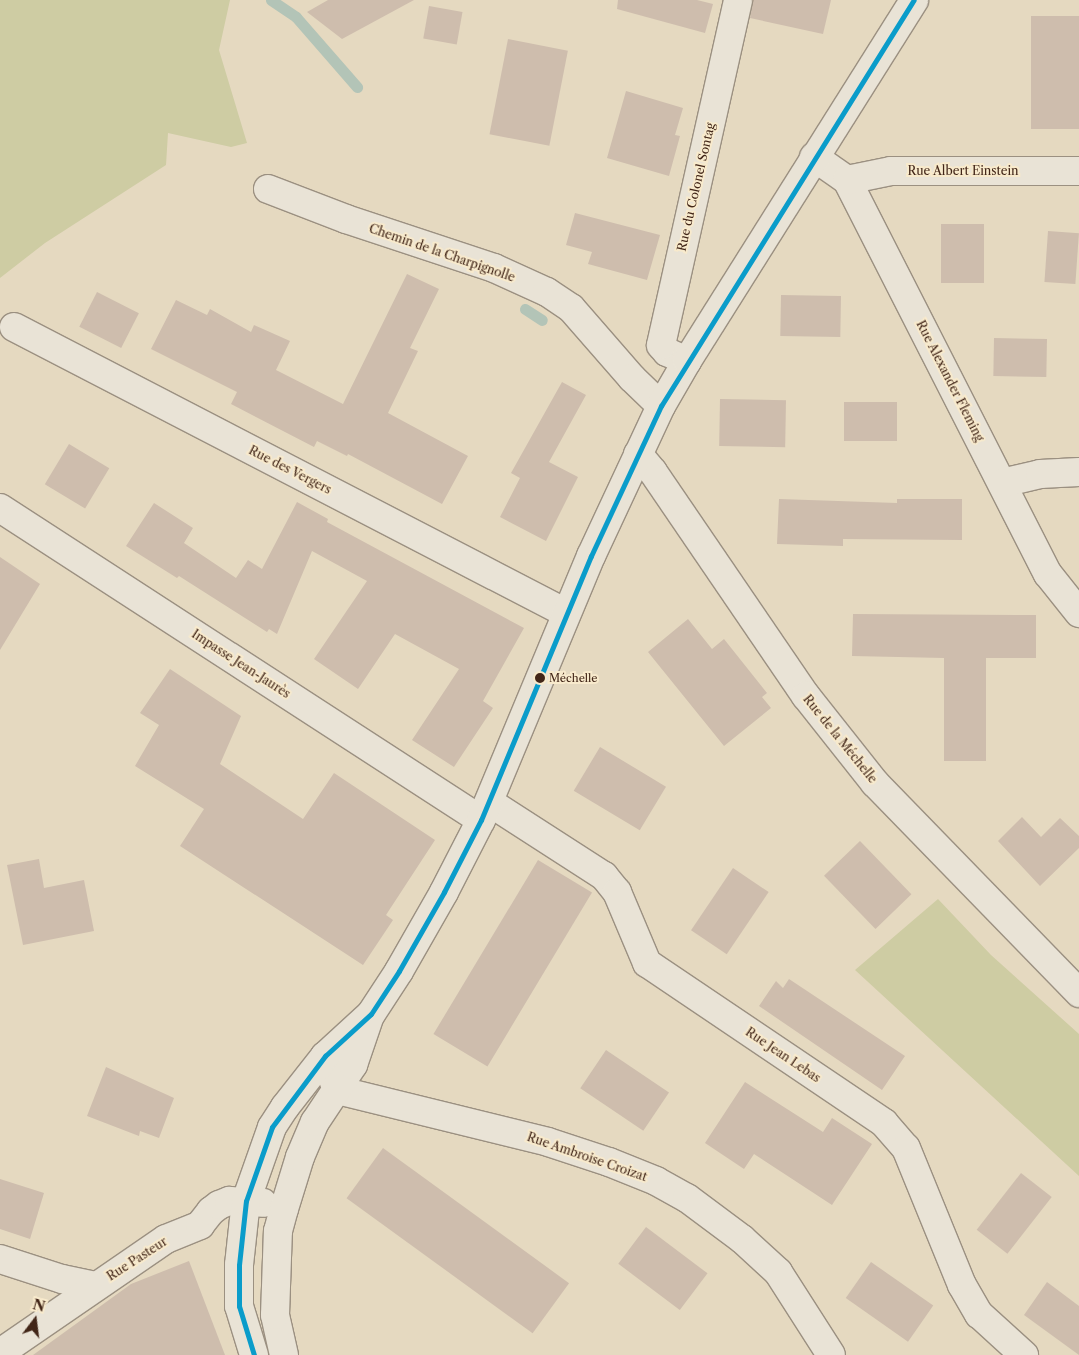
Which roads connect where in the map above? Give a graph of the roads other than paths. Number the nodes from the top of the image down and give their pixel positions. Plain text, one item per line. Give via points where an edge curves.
1 (738, 0) edge
2 (914, 0) edge
3 (814, 157) junction
4 (1079, 171) edge
5 (847, 180) junction
6 (268, 189) dead end
7 (14, 327) dead end
8 (687, 361) junction
9 (661, 406) junction
10 (638, 454) junction
11 (1079, 472) edge
12 (1002, 483) junction
13 (0, 508) edge
14 (566, 613) junction
15 (1079, 613) edge
16 (485, 811) junction
17 (1079, 993) edge
18 (371, 1014) junction
19 (325, 1056) junction
20 (337, 1090) junction
21 (246, 1201) junction
22 (284, 1209) junction
23 (0, 1259) edge
24 (95, 1286) junction
25 (0, 1353) edge
26 (254, 1355) edge
27 (284, 1355) edge
28 (831, 1355) edge
29 (1024, 1355) edge

1 - 8 street, Rue du Colonel Sontag via 661,345 667,352
2 - 3 street
3 - 5 street, Rue Alexander Fleming
3 - 8 street
4 - 5 street, Rue Albert Einstein via 890,171
5 - 12 street, Rue Alexander Fleming
6 - 9 street, Chemin de la Charpignolle via 346,219 494,268 547,292 571,308
7 - 14 street, Rue des Vergers
8 - 9 street
9 - 10 street
10 - 14 street
10 - 17 street, Rue de la Méchelle via 806,696 875,783
11 - 12 street via 1040,474
12 - 15 street, Rue Alexander Fleming via 1048,574
13 - 16 street, Impasse Jean-Jaurès
14 - 16 street
16 - 18 street via 444,892
16 - 29 street, Rue Jean Lebas via 604,876 616,892 647,963 884,1123 906,1148 962,1285 979,1314
18 - 19 street
18 - 20 street via 353,1065
19 - 20 street
19 - 21 street via 272,1127
20 - 22 street via 315,1122
20 - 28 street, Rue Ambroise Croizat via 548,1142 656,1181 687,1198 742,1239 778,1272
21 - 22 street, Rue Pasteur
21 - 24 street, Rue Pasteur via 219,1205 200,1225 166,1239
21 - 26 street via 238,1306
22 - 27 street via 278,1231 275,1315
23 - 24 street
24 - 25 street, Rue Pasteur

